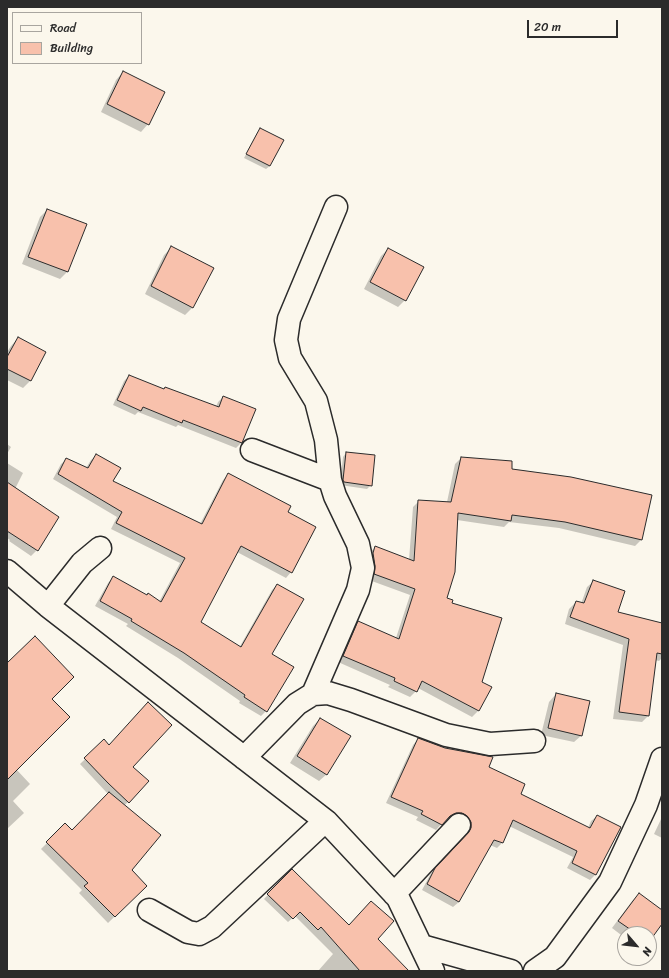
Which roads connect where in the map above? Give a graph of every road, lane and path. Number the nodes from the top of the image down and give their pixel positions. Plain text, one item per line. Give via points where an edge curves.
1 (336, 207) dead end
2 (252, 450) dead end
3 (330, 480) junction
4 (100, 548) dead end
5 (7, 571) edge
6 (48, 606) junction
7 (314, 694) junction
8 (534, 741) dead end
9 (244, 758) junction
10 (662, 759) edge
11 (325, 821) junction
12 (459, 825) dead end
13 (394, 894) junction
14 (149, 910) dead end
15 (422, 946) junction
16 (433, 971) edge
17 (510, 971) edge
18 (535, 971) edge

1 - 3 street via 289,319 286,340 290,358 316,401 326,440
2 - 3 street
3 - 7 street via 358,544 363,568 358,590
4 - 6 street via 82,563
5 - 6 street
6 - 9 street
7 - 8 street via 328,693 351,700 446,735 490,744
7 - 9 street via 297,704
9 - 11 street
10 - 18 street via 646,805 610,882 555,958
11 - 13 street
11 - 14 street via 212,927 199,934 188,932
12 - 13 street
13 - 15 street
15 - 16 street
15 - 17 street

